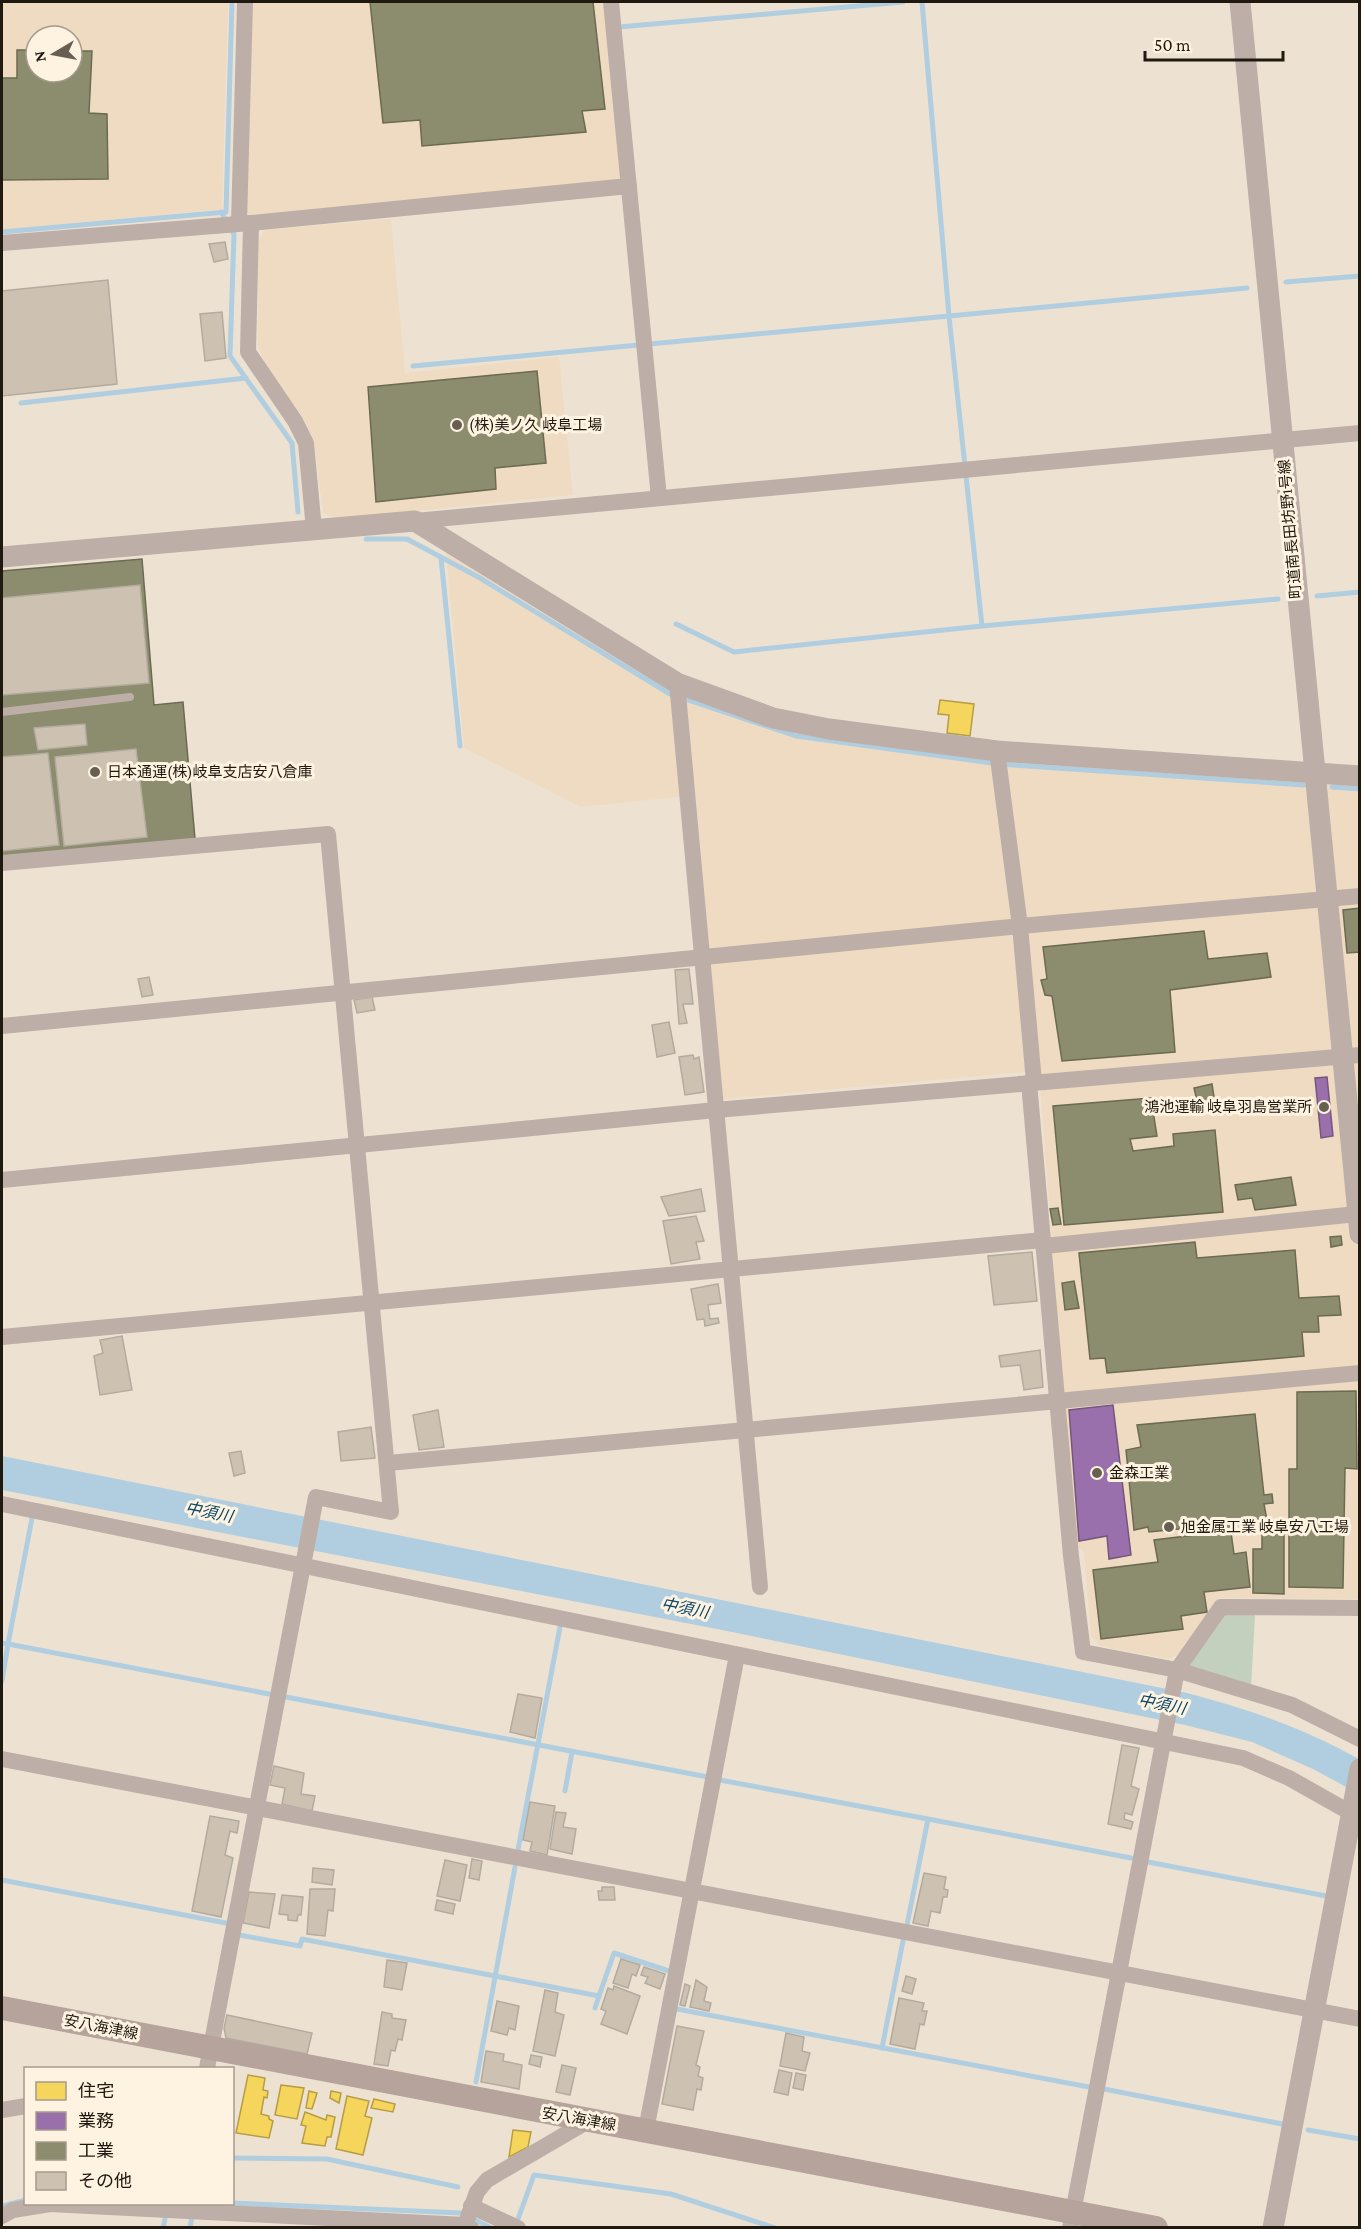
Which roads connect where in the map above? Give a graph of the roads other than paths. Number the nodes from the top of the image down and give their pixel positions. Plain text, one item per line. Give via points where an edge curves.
1 (245, 2) edge
2 (611, 2) edge
3 (1240, 2) edge
4 (629, 186) junction
5 (244, 223) junction
6 (2, 243) edge
7 (1359, 433) edge
8 (1281, 441) junction
9 (659, 498) junction
10 (415, 521) junction
11 (314, 530) junction
12 (2, 556) edge
13 (677, 683) junction
14 (130, 697) dead end
15 (2, 712) edge
16 (997, 751) junction
17 (1313, 773) junction
18 (1359, 776) edge
19 (2, 862) edge
20 (1359, 896) edge
21 (1326, 900) junction
22 (1020, 926) junction
23 (701, 957) junction
24 (343, 993) junction
25 (2, 1026) edge
26 (1351, 1056) edge
27 (1031, 1083) junction
28 (716, 1110) junction
29 (357, 1145) junction
30 (2, 1180) edge
31 (1358, 1224) edge
32 (1043, 1243) junction
33 (730, 1269) junction
34 (372, 1301) junction
35 (2, 1338) edge
36 (1359, 1373) edge
37 (1058, 1400) junction
38 (745, 1429) junction
39 (388, 1463) junction
40 (2, 1504) edge
41 (305, 1560) junction
42 (760, 1587) dead end
43 (1359, 1608) edge
44 (737, 1655) junction
45 (1176, 1674) junction
46 (1164, 1736) junction
47 (1359, 1739) edge
48 (2, 1760) edge
49 (1359, 1769) edge
50 (257, 1809) junction
51 (1355, 1813) edge
52 (693, 1893) junction
53 (1120, 1973) junction
54 (2, 2008) edge
55 (1314, 2010) junction
56 (1359, 2019) edge
57 (208, 2058) edge
58 (24, 2106) edge
59 (2, 2110) edge
60 (588, 2121) junction
61 (646, 2130) junction
62 (44, 2205) edge
63 (94, 2205) edge
64 (471, 2206) junction
65 (182, 2207) edge
66 (2, 2216) edge
67 (1072, 2219) edge
68 (467, 2227) edge
69 (178, 2228) edge
70 (518, 2228) edge
71 (1156, 2228) edge
72 (1273, 2228) edge

1 - 5 street
2 - 4 street
3 - 8 street, 町道南長田坊野1号線
4 - 5 street
4 - 9 street
5 - 6 street
5 - 11 street via 248,352 306,443
7 - 8 street
8 - 9 street
8 - 17 street, 町道南長田坊野1号線
9 - 10 street
10 - 11 street
10 - 13 street
11 - 12 street
13 - 16 street via 773,718
13 - 23 street
14 - 15 lane
16 - 17 street
16 - 22 street
17 - 18 street
17 - 21 street, 町道南長田坊野1号線
19 - 24 street via 328,834
20 - 21 street
21 - 22 street
21 - 26 street, 町道南長田坊野1号線
22 - 23 street
22 - 27 street
23 - 24 street
23 - 28 street
24 - 25 street
24 - 29 street
26 - 27 street
26 - 31 street, 町道南長田坊野1号線
27 - 28 street
27 - 32 street
28 - 29 street
28 - 33 street
29 - 30 street
29 - 34 street
31 - 32 street
32 - 33 street
32 - 37 street
33 - 34 street
33 - 38 street
34 - 35 street
34 - 39 street
36 - 37 street
37 - 38 street
37 - 45 street via 1083,1652
38 - 39 street
38 - 42 street
39 - 41 street via 391,1512 316,1497
40 - 41 street
41 - 44 street
41 - 50 street
43 - 45 street via 1221,1607
44 - 46 street
44 - 52 street
45 - 46 street
45 - 47 street via 1292,1705
46 - 51 street via 1243,1758
46 - 53 street
48 - 50 street
49 - 51 street
50 - 52 street
50 - 57 street
51 - 55 street
52 - 53 street
52 - 61 street
53 - 55 street
53 - 67 street
54 - 57 main road, 安八海津線
55 - 56 street
55 - 72 street
57 - 60 main road, 安八海津線
58 - 59 street
60 - 61 main road, 安八海津線
60 - 64 street via 487,2180
61 - 67 main road, 安八海津線
62 - 66 street
63 - 65 street
64 - 68 street
64 - 70 street
65 - 68 street
65 - 69 street
67 - 71 main road, 安八海津線

